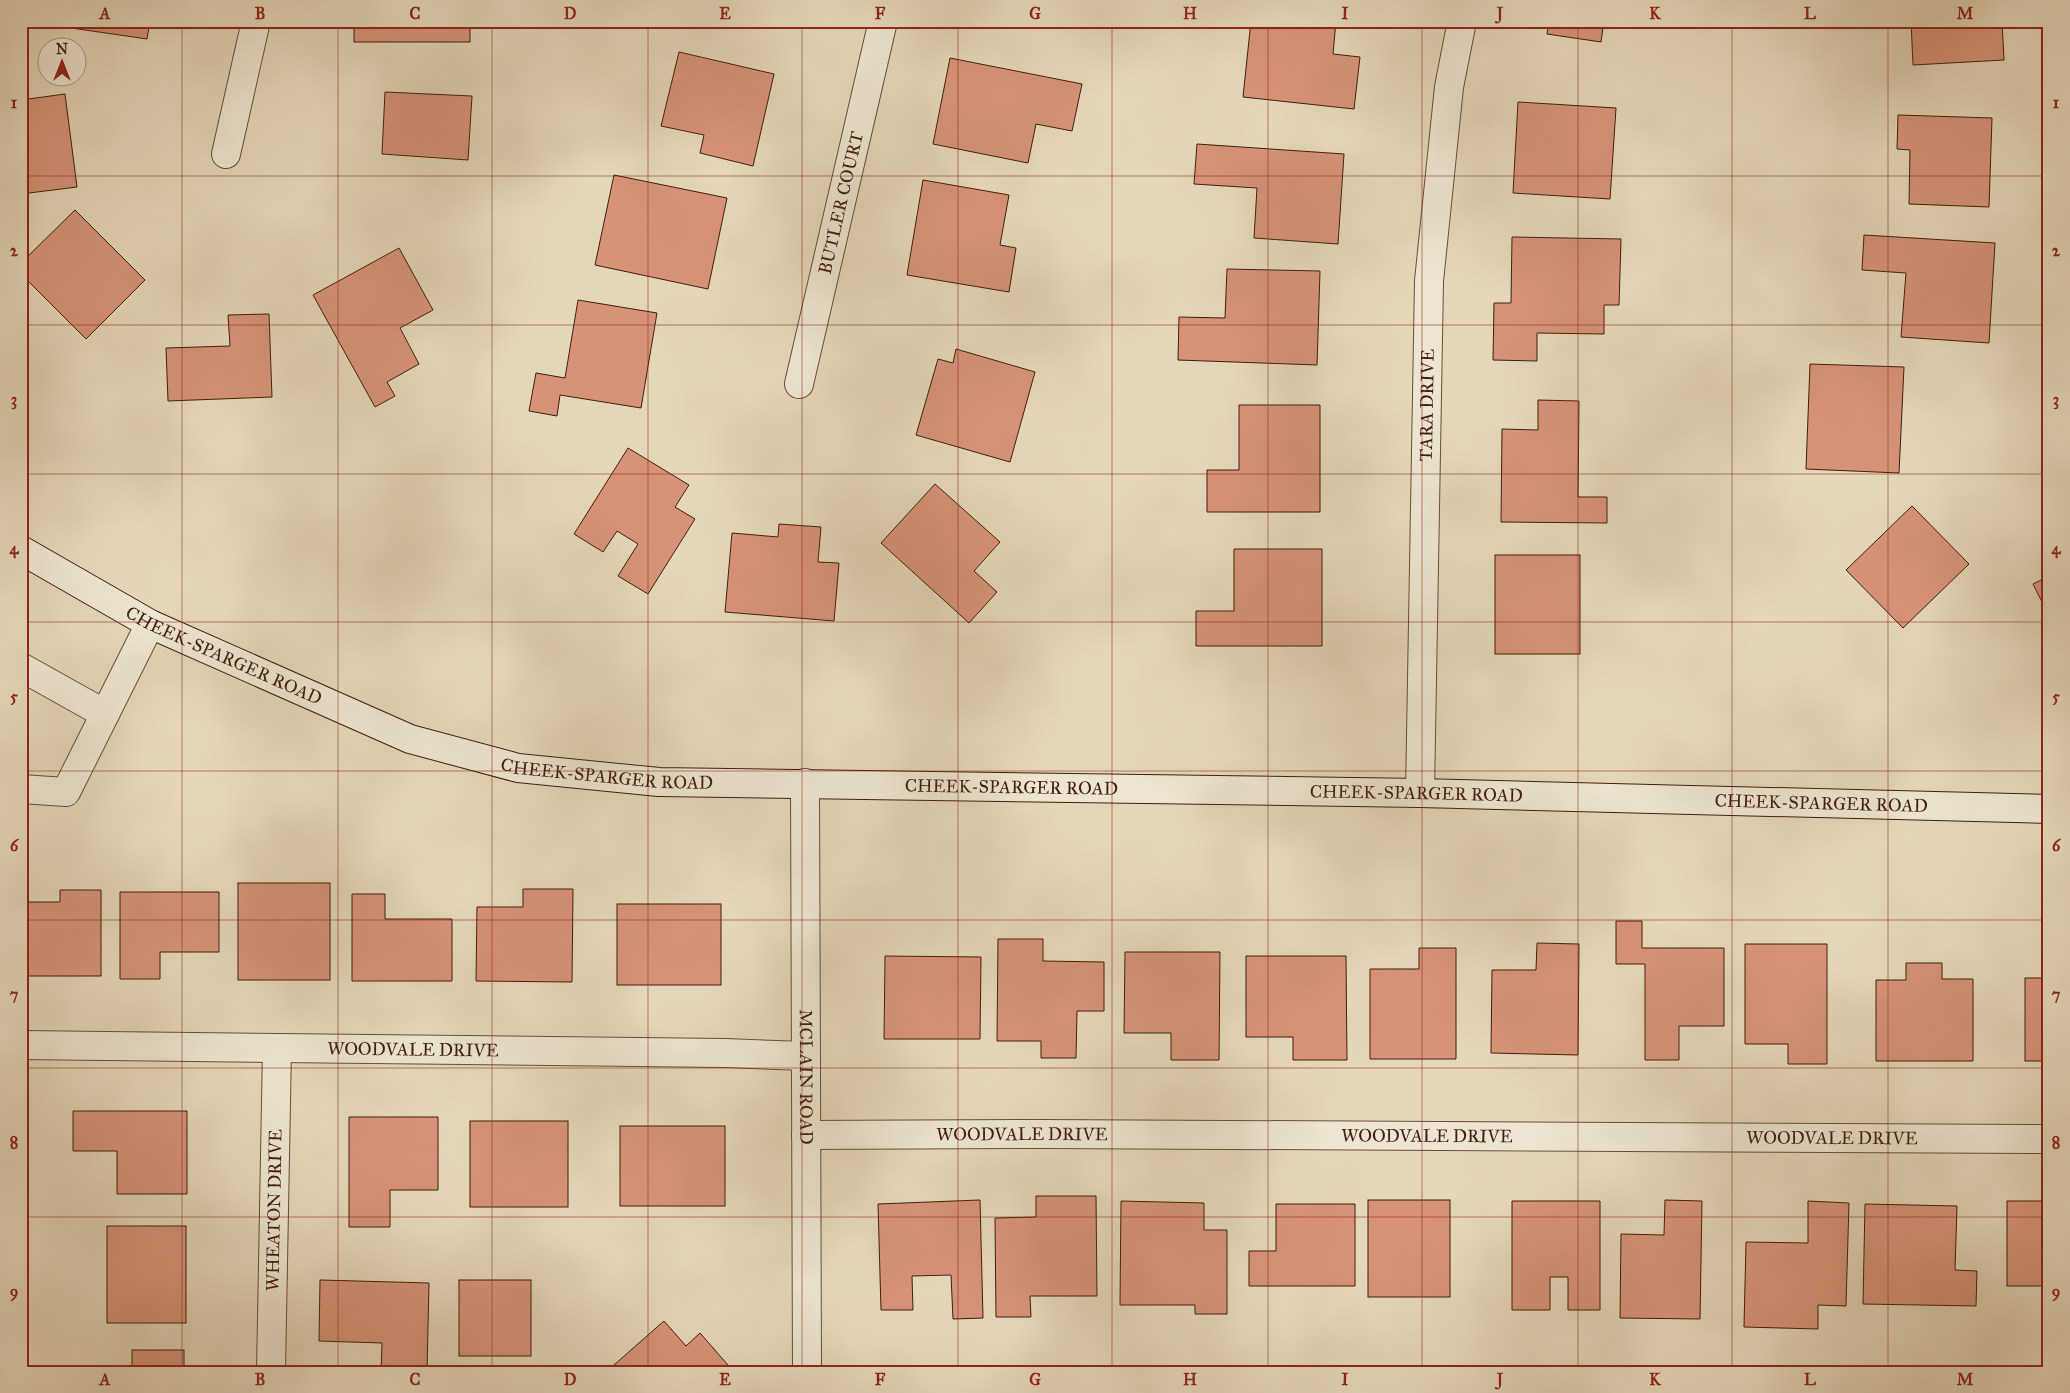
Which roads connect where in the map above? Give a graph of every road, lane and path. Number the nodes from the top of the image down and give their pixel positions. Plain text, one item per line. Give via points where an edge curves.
1 (256, 21) edge
2 (883, 21) edge
3 (1462, 21) edge
4 (226, 154) dead end
5 (799, 384) dead end
6 (21, 550) edge
7 (150, 624) junction
8 (21, 667) edge
9 (105, 714) junction
10 (805, 783) junction
11 (21, 789) edge
12 (1420, 793) junction
13 (2049, 809) edge
14 (21, 1045) edge
15 (277, 1048) junction
16 (805, 1056) junction
17 (806, 1135) junction
18 (2049, 1139) edge
19 (271, 1372) edge
20 (807, 1372) edge

1 - 4 street
2 - 5 street, BUTLER COURT
3 - 12 street, TARA DRIVE via 1449,87 1429,281
6 - 7 street, CHEEK-SPARGER ROAD
7 - 9 street
7 - 10 street, CHEEK-SPARGER ROAD via 410,740 518,768 658,782
8 - 9 street
9 - 11 street via 66,792
10 - 12 street, CHEEK-SPARGER ROAD
10 - 16 street, MCLAIN ROAD
12 - 13 street, CHEEK-SPARGER ROAD
14 - 15 street, WOODVALE DRIVE
15 - 16 street, WOODVALE DRIVE
15 - 19 street, WHEATON DRIVE
16 - 17 street, MCLAIN ROAD
17 - 18 street, WOODVALE DRIVE
17 - 20 street, MCLAIN ROAD

